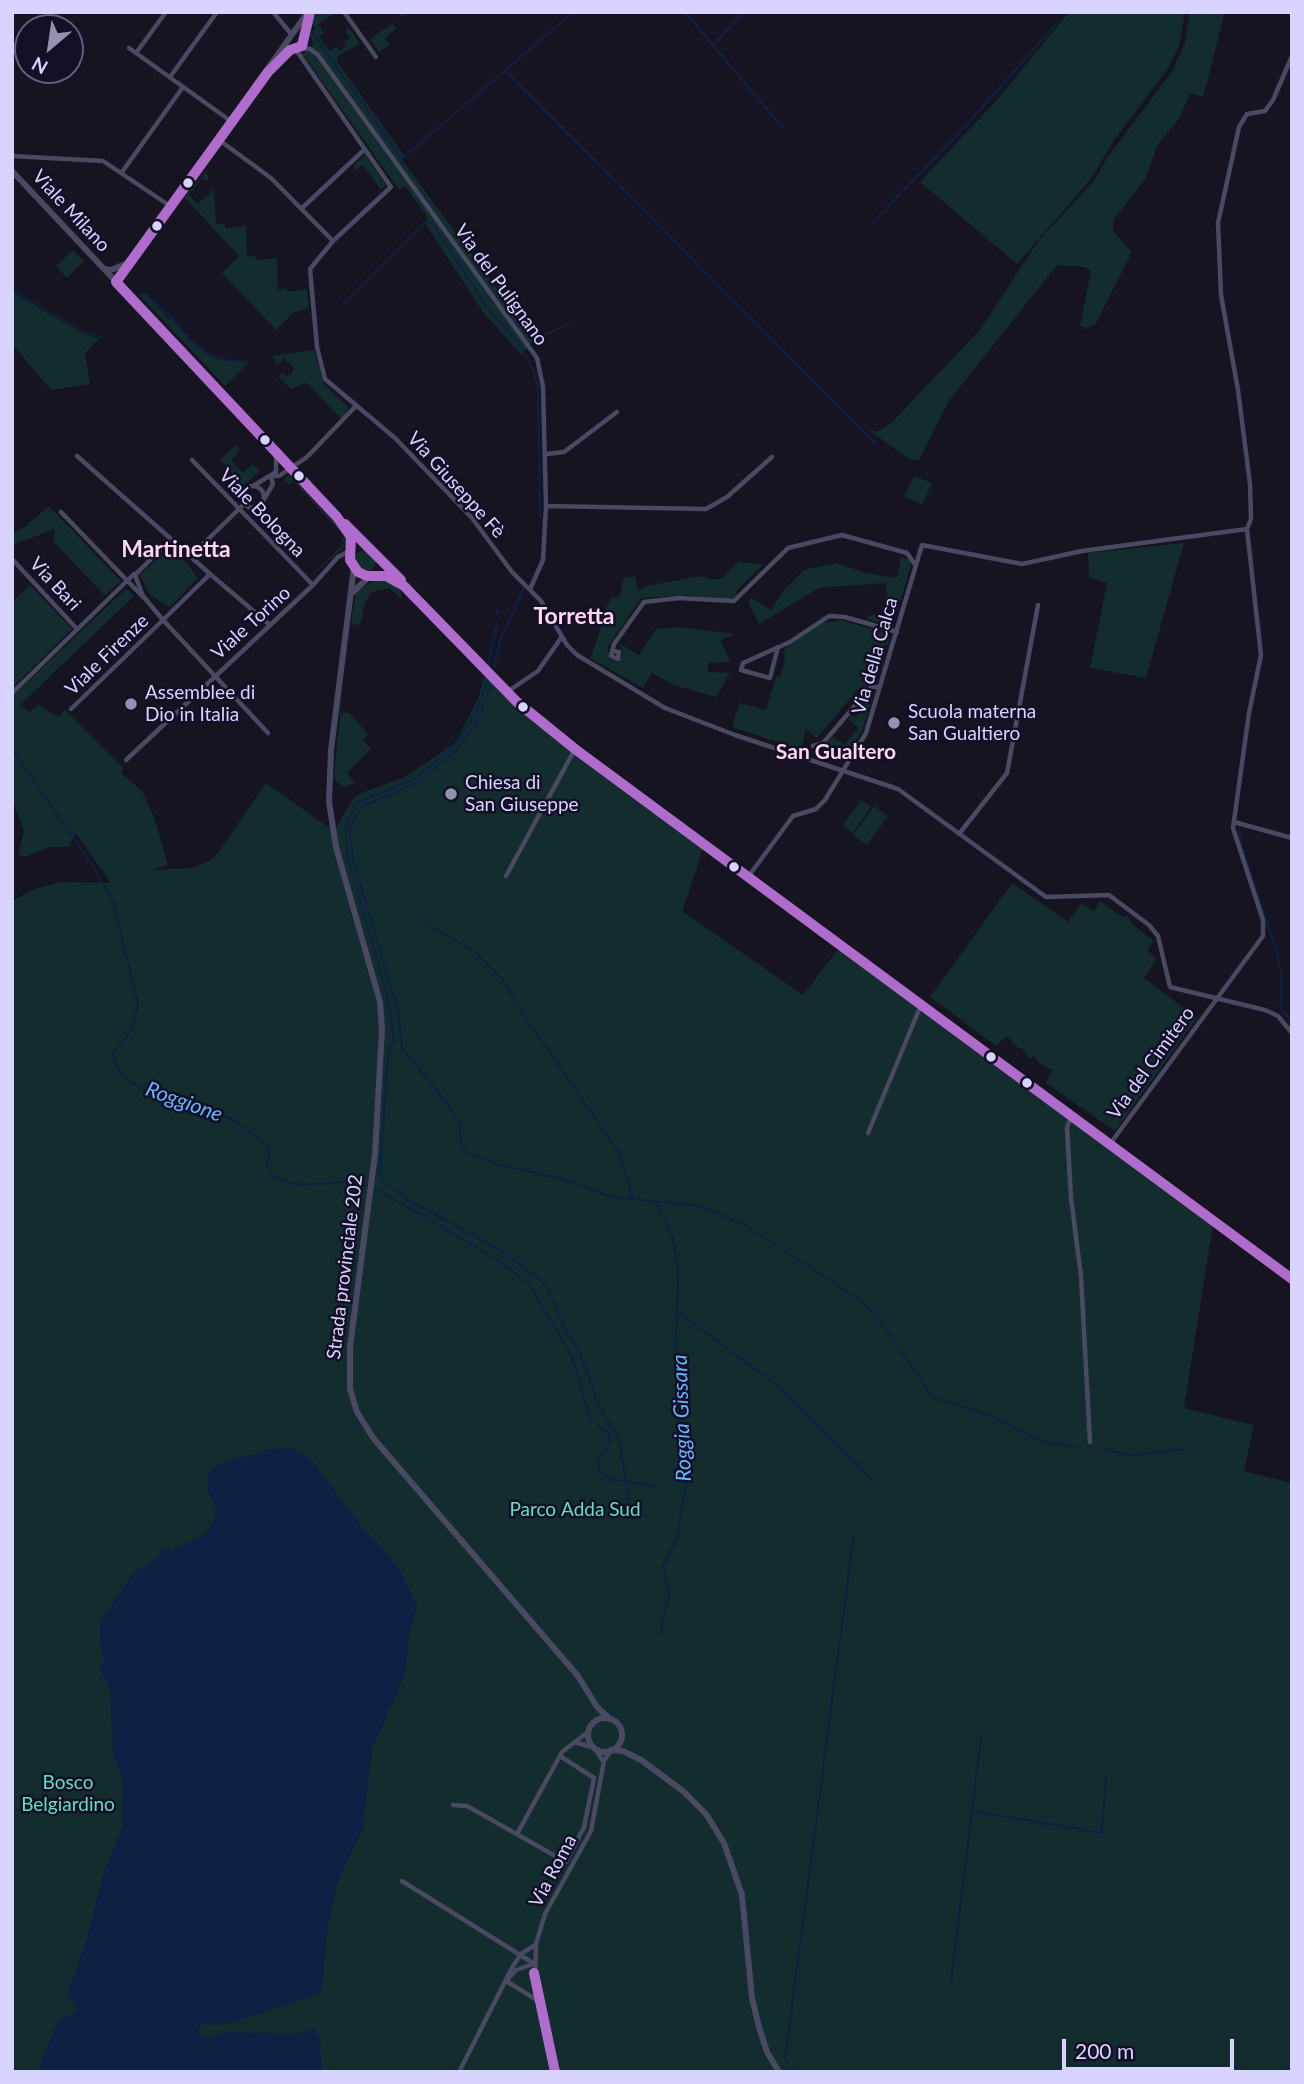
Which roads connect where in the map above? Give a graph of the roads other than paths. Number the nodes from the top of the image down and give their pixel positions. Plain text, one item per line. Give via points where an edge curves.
1 (166, 12) edge
2 (218, 12) edge
3 (272, 12) edge
4 (309, 12) edge
5 (344, 12) edge
6 (292, 37) junction
7 (304, 39) junction
8 (297, 47) junction
9 (129, 48) dead end
10 (136, 53) junction
11 (1292, 56) edge
12 (376, 57) dead end
13 (268, 72) junction
14 (170, 77) junction
15 (183, 87) junction
16 (232, 122) junction
17 (219, 141) junction
18 (364, 150) junction
19 (12, 156) edge
20 (12, 171) edge
21 (122, 172) junction
22 (170, 207) junction
23 (301, 209) junction
24 (333, 241) junction
25 (132, 260) junction
26 (104, 269) junction
27 (116, 282) junction
28 (356, 406) junction
29 (617, 412) dead end
30 (276, 452) junction
31 (547, 454) junction
32 (77, 456) dead end
33 (772, 457) dead end
34 (192, 460) dead end
35 (291, 468) junction
36 (270, 476) junction
37 (252, 486) junction
38 (263, 501) junction
39 (244, 504) junction
40 (546, 506) junction
41 (239, 509) junction
42 (61, 512) dead end
43 (337, 517) junction
44 (1247, 530) junction
45 (171, 539) junction
46 (370, 549) junction
47 (351, 550) junction
48 (191, 556) junction
49 (378, 557) junction
50 (12, 559) edge
51 (332, 565) junction
52 (352, 565) junction
53 (916, 566) junction
54 (136, 572) junction
55 (210, 574) junction
56 (372, 575) junction
57 (126, 580) junction
58 (313, 586) junction
59 (531, 587) junction
60 (134, 589) junction
61 (118, 590) junction
62 (409, 590) junction
63 (145, 599) junction
64 (350, 600) junction
65 (1038, 605) dead end
66 (163, 620) junction
67 (270, 625) junction
68 (77, 629) junction
69 (897, 632) junction
70 (561, 638) junction
71 (778, 647) junction
72 (613, 651) dead end
73 (215, 675) junction
74 (880, 687) junction
75 (507, 692) junction
76 (12, 693) edge
77 (71, 709) dead end
78 (268, 733) dead end
79 (813, 746) dead end
80 (575, 749) junction
81 (126, 760) dead end
82 (829, 764) junction
83 (842, 769) junction
84 (835, 783) junction
85 (1234, 822) junction
86 (960, 834) junction
87 (1292, 838) edge
88 (506, 876) dead end
89 (748, 877) junction
90 (1215, 998) junction
91 (921, 1005) junction
92 (1292, 1033) edge
93 (1072, 1116) junction
94 (868, 1133) dead end
95 (1110, 1144) junction
96 (1292, 1279) edge
97 (1090, 1442) dead end
98 (593, 1700) junction
99 (610, 1719) junction
100 (592, 1723) junction
101 (588, 1732) junction
102 (622, 1733) junction
103 (576, 1743) junction
104 (594, 1748) junction
105 (610, 1751) junction
106 (560, 1756) junction
107 (641, 1760) junction
108 (604, 1766) junction
109 (453, 1805) dead end
110 (517, 1834) junction
111 (402, 1881) dead end
112 (536, 1944) junction
113 (519, 1957) junction
114 (534, 1964) junction
115 (526, 1967) junction
116 (534, 1973) junction
117 (506, 1981) junction
118 (537, 2000) junction
119 (459, 2072) edge
120 (555, 2072) edge
121 (779, 2072) edge

1 - 10 street
2 - 14 street
3 - 6 street
4 - 6 street
4 - 7 street
5 - 12 street
6 - 7 street
6 - 8 street
6 - 13 street
7 - 8 street
8 - 13 street
8 - 18 street
8 - 31 street, Via del Pulignano via 318,55 531,349 542,378
9 - 10 street
10 - 14 street
11 - 44 street via 1265,111 1247,114 1239,127 1218,223 1221,295 1250,484
13 - 16 street
14 - 15 street
15 - 16 street
15 - 21 street
16 - 17 street
17 - 22 street
17 - 23 street via 271,178
18 - 23 street
18 - 24 street, Via Giuseppe Fè via 391,187
19 - 21 street via 100,160
20 - 26 street, Viale Milano
21 - 22 street
22 - 25 street
23 - 24 street
24 - 28 street, Via Giuseppe Fè via 310,272 317,347 326,381
25 - 26 street
25 - 27 street
26 - 27 street, Viale Milano
27 - 30 street, Viale Milano
28 - 35 street via 313,452
28 - 59 street, Via Giuseppe Fè via 427,469 491,540 512,572
29 - 31 street via 564,452
30 - 35 street, Viale Milano
30 - 36 street via 278,468
31 - 40 street, Via del Pulignano
32 - 45 street
33 - 40 street via 727,497 706,509
34 - 41 street, Viale Bologna
35 - 36 street via 278,477
35 - 43 street, Viale Milano
36 - 37 street
36 - 38 street via 272,484
37 - 38 street via 262,491
37 - 39 street via 243,492
38 - 39 street via 255,508
39 - 41 street
40 - 59 street, Via del Pulignano via 543,560
41 - 48 street
41 - 58 street, Viale Bologna
42 - 57 street
43 - 46 street, Viale Milano
43 - 47 street, Viale Milano via 349,534
44 - 53 street, Via della Calca via 1082,551 1022,564 922,545
44 - 85 street via 1261,655
45 - 48 street
45 - 54 street
46 - 47 street via 360,546
46 - 49 street, Viale Milano
47 - 51 street, Viale Torino
47 - 52 street, Viale Milano
48 - 55 street
49 - 56 street via 379,568
49 - 62 street, Viale Milano
50 - 68 street, Via Bari
51 - 52 street via 340,561
51 - 58 street, Viale Torino
52 - 56 street, Viale Milano
52 - 64 street, Strada provinciale 202
53 - 69 street, Via della Calca
53 - 72 street via 906,553 842,535 788,548 734,601 675,598 644,602
54 - 57 street
54 - 63 street
55 - 66 street, Viale Firenze
55 - 67 street
56 - 62 street, Viale Milano via 389,577
56 - 64 street via 358,585
57 - 60 street
57 - 61 street
58 - 67 street, Viale Torino
59 - 70 street, Via Giuseppe Fè
60 - 61 street
60 - 63 street
61 - 68 street
62 - 75 street, Viale Milano
63 - 66 street
64 - 98 street, Strada provinciale 202 via 328,790 336,847 381,1012 350,1389 357,1412 374,1439 578,1676
65 - 86 street via 1007,773
66 - 73 street
66 - 77 street, Viale Firenze
67 - 73 street, Viale Torino
68 - 76 street
69 - 71 street via 834,616
69 - 74 street, Via della Calca
70 - 75 street via 538,671
70 - 82 street, Via Giuseppe Fè via 577,655 654,703 735,735
71 - 71 street via 743,663 741,670 770,678
73 - 78 street
73 - 81 street, Viale Torino
74 - 79 street via 871,687 822,743
74 - 83 street, Via della Calca via 866,733
75 - 80 street, Viale Milano
80 - 88 street
80 - 89 street, Viale Milano
82 - 83 street, Via Giuseppe Fè
82 - 84 street via 836,774
83 - 84 street, Via della Calca
83 - 86 street, Via Giuseppe Fè via 898,789
84 - 89 street, Via della Calca via 819,806 793,816
85 - 87 street
85 - 90 street, Via del Cimitero via 1264,929
86 - 90 street, Via Giuseppe Fè via 1046,897 1109,895 1123,904 1158,936 1170,986
89 - 91 street, Viale Milano
90 - 92 street via 1272,1013
90 - 95 street, Via del Cimitero
91 - 93 street, Viale Milano
91 - 94 street
93 - 95 street, Viale Milano
93 - 97 street via 1067,1127 1082,1276
95 - 96 street, Viale Milano
98 - 99 street, Strada provinciale 202
98 - 100 street
99 - 100 street
99 - 102 street, Strada provinciale 202
100 - 101 street
101 - 103 street
101 - 104 street
102 - 105 street via 619,1745
102 - 107 street, Strada provinciale 202
103 - 104 street
103 - 106 street
104 - 105 street, Strada provinciale 202
104 - 108 street
105 - 107 street, Strada provinciale 202 via 623,1751
105 - 108 street, Via Roma
106 - 110 street
106 - 110 street via 594,1777 579,1839 566,1862
107 - 121 street, Strada provinciale 202 via 694,1800 729,1852 742,1895 752,1998 767,2052
108 - 112 street, Via Roma via 591,1831 545,1914
109 - 110 street via 467,1806
111 - 113 street
112 - 113 street
112 - 114 street, Via Roma
113 - 114 street
113 - 115 street
113 - 117 street
114 - 115 street
114 - 116 street, Via Roma
115 - 116 street
115 - 117 street
116 - 118 street, Via Roma
117 - 118 street
117 - 119 street
118 - 120 street, Via Roma

